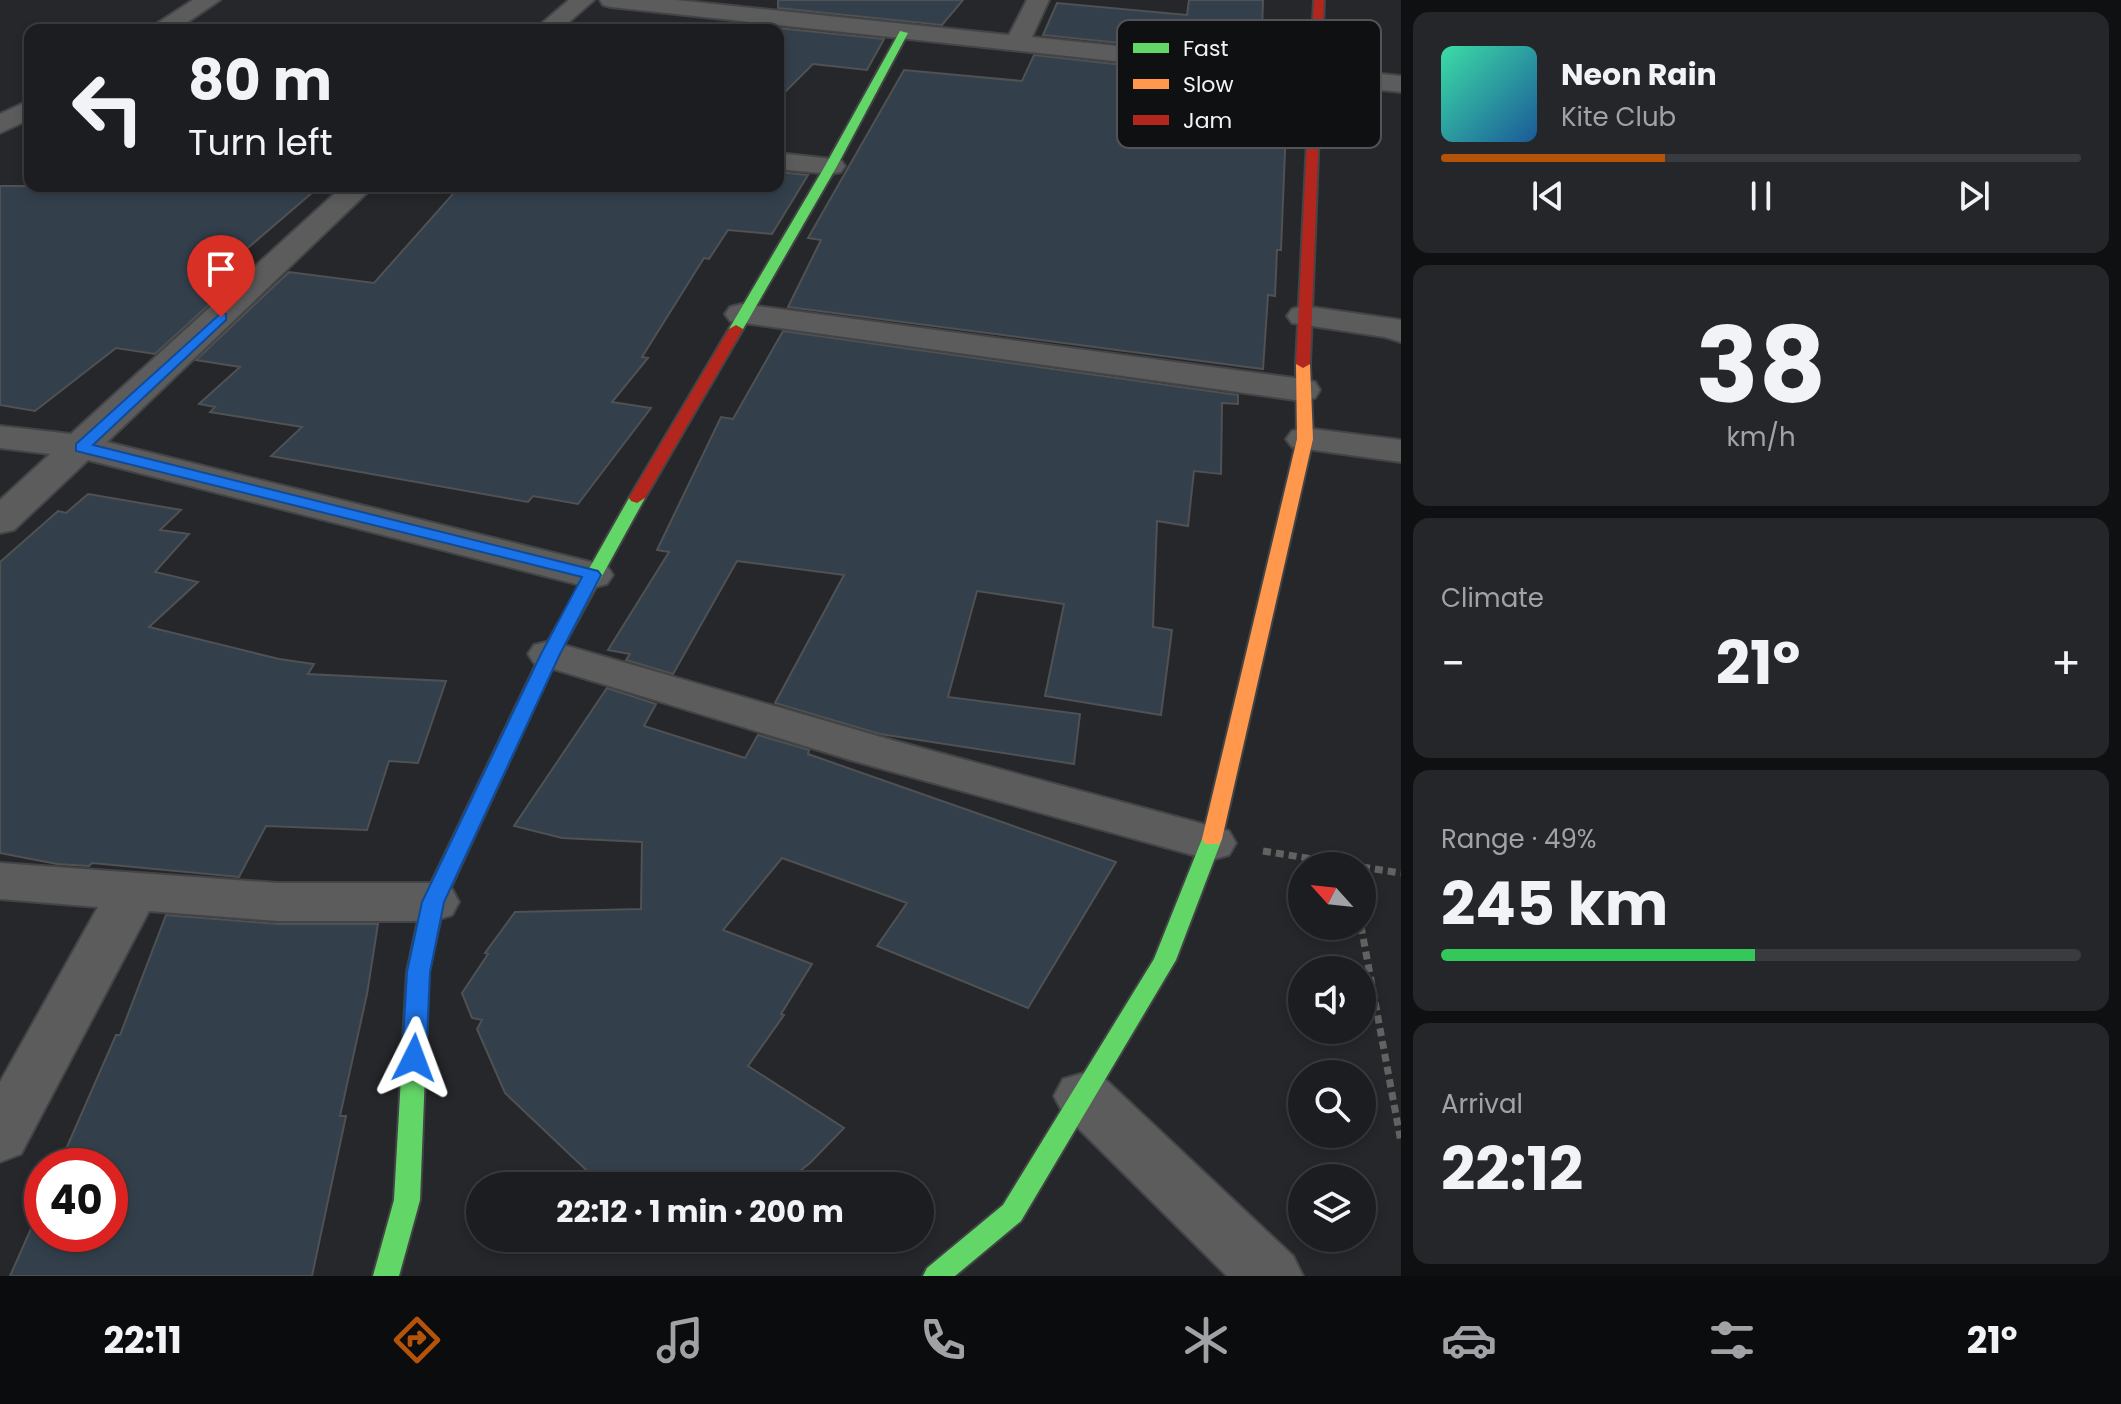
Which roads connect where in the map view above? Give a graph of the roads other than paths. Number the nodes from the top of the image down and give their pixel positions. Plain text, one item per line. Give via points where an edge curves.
1 (209, 0) edge
2 (583, 0) edge
3 (611, 0) edge
4 (1038, 0) edge
5 (1319, 0) edge
6 (1318, 20) edge
7 (169, 24) edge
8 (553, 24) edge
9 (903, 33) junction
10 (1017, 43) junction
11 (1117, 54) edge
12 (1381, 82) edge
13 (1401, 84) edge
14 (24, 111) edge
15 (0, 125) edge
16 (1312, 148) edge
17 (784, 162) edge
18 (831, 166) junction
19 (354, 192) edge
20 (742, 314) junction
21 (1304, 316) junction
22 (1401, 332) edge
23 (1302, 390) junction
24 (0, 437) edge
25 (1305, 439) junction
26 (82, 447) junction
27 (1401, 451) edge
28 (0, 521) edge
29 (592, 575) junction
30 (550, 654) junction
31 (1211, 843) junction
32 (0, 881) edge
33 (133, 892) junction
34 (433, 902) junction
35 (1084, 1096) junction
36 (0, 1137) edge
37 (386, 1276) edge
38 (936, 1276) edge
39 (1270, 1276) edge

1 - 7 street
2 - 8 street
3 - 9 street
4 - 10 street
5 - 6 street
9 - 10 street
9 - 18 street
10 - 11 street
12 - 13 street
14 - 15 street
16 - 21 street
17 - 18 street
18 - 20 street
19 - 26 street
20 - 23 street
20 - 29 street
21 - 22 street
21 - 23 street
23 - 25 street
24 - 26 street
25 - 27 street
25 - 31 street
26 - 28 street
26 - 29 street
29 - 30 street
30 - 31 street via 871,750
30 - 34 street
31 - 35 street via 1165,960
32 - 33 street
33 - 34 street via 278,902
33 - 36 street
34 - 37 street via 418,972 407,1200
35 - 38 street via 1012,1213
35 - 39 street

